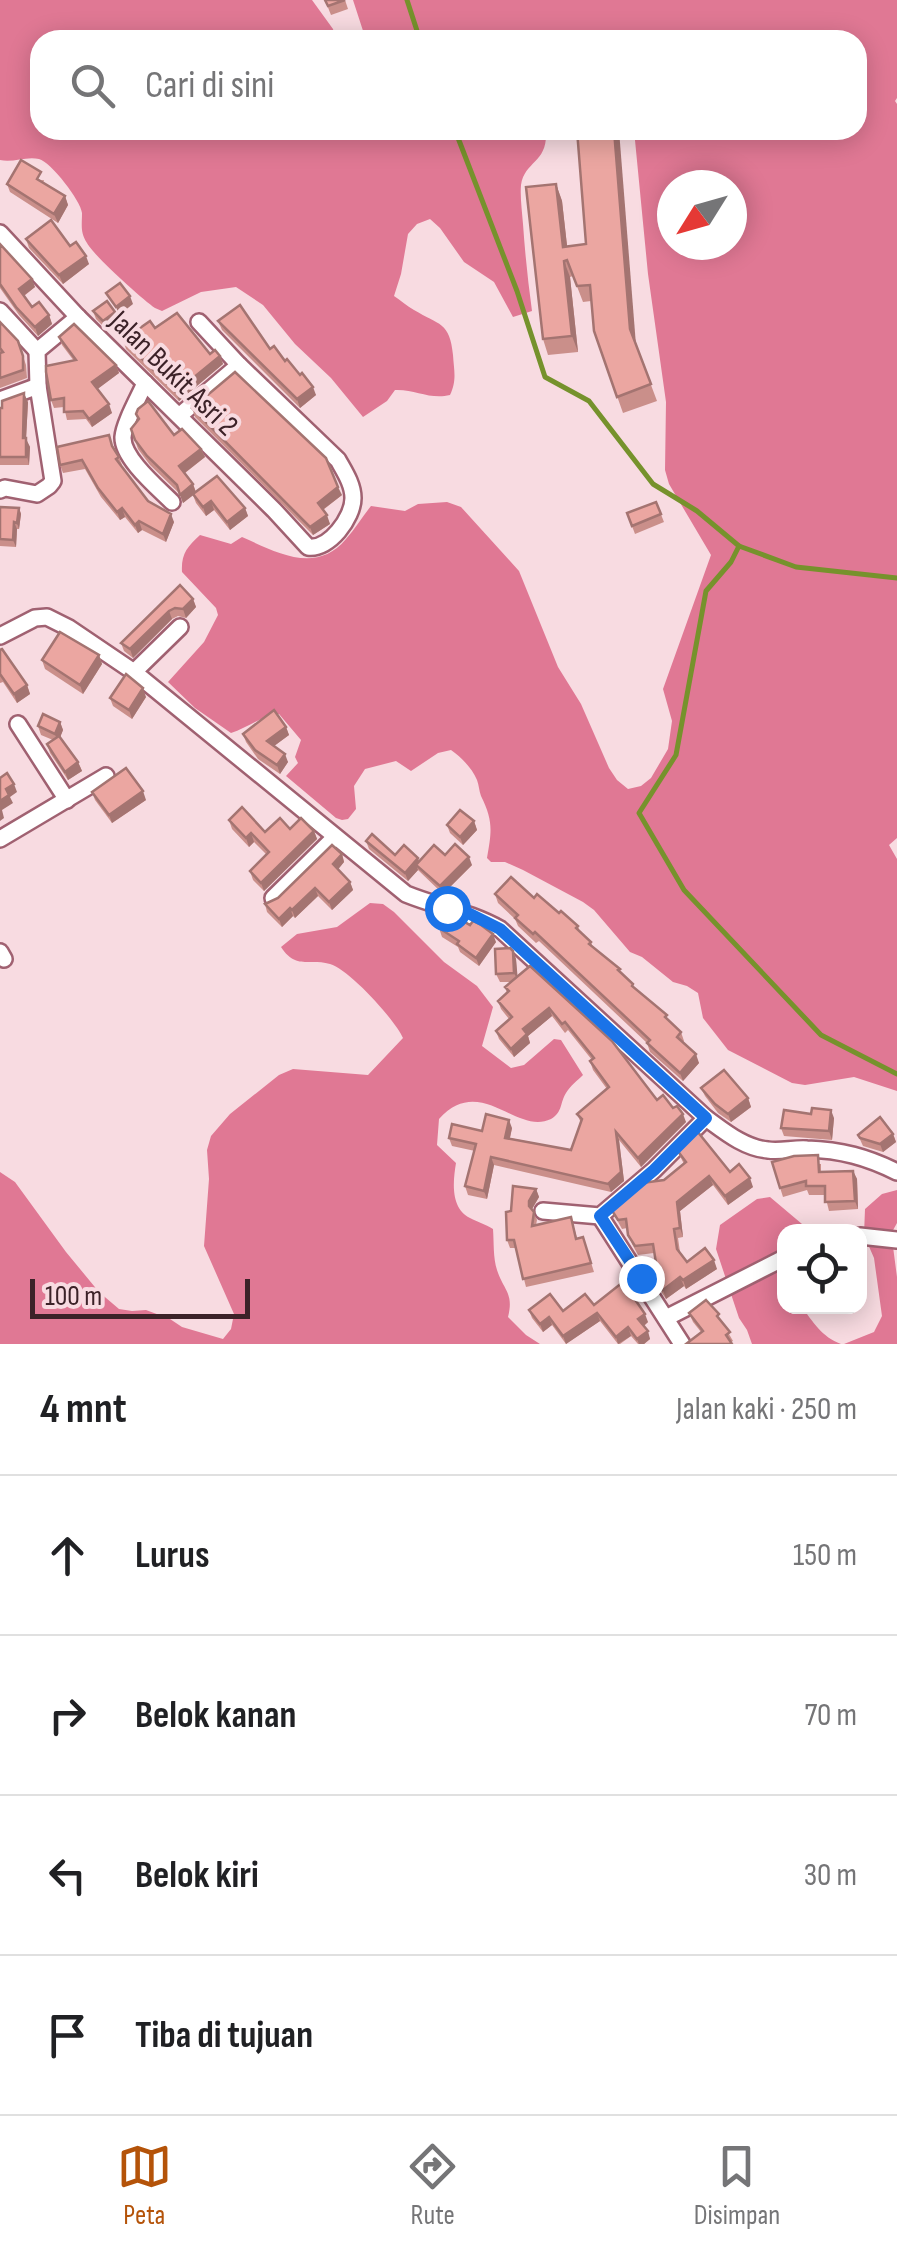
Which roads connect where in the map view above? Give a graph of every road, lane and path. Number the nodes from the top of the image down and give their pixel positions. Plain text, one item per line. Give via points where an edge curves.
1 (0, 233) edge
2 (0, 311) edge
3 (78, 318) junction
4 (199, 322) dead end
5 (37, 351) junction
6 (238, 366) junction
7 (145, 383) junction
8 (38, 386) junction
9 (0, 400) edge
10 (179, 416) junction
11 (0, 490) edge
12 (172, 502) dead end
13 (180, 627) dead end
14 (0, 636) edge
15 (134, 672) junction
16 (18, 724) dead end
17 (106, 776) edge
18 (67, 800) junction
19 (335, 837) junction
20 (0, 840) edge
21 (273, 898) edge
22 (706, 1118) junction
23 (897, 1172) edge
24 (543, 1211) dead end
25 (600, 1216) junction
26 (867, 1237) edge
27 (897, 1240) edge
28 (777, 1262) edge
29 (666, 1318) junction
30 (682, 1344) edge

1 - 3 street, Jalan Bukit Asri 2
2 - 5 street
3 - 5 street
3 - 7 street, Jalan Bukit Asri 2
4 - 6 street
5 - 8 street
6 - 10 street
6 - 10 street, Jalan Bukit Asri 2 via 338,460 349,479 354,499 342,527 322,547 308,547
7 - 10 street, Jalan Bukit Asri 2
7 - 12 street via 123,438 138,467
8 - 9 street
8 - 11 street via 53,481 38,494
13 - 15 street
14 - 15 street via 47,617
15 - 19 street
16 - 18 street
17 - 18 street
18 - 20 street
19 - 21 street
19 - 22 street via 406,894 500,929
22 - 23 street via 750,1146 854,1153
22 - 25 street
24 - 25 street
25 - 29 street
26 - 27 street
28 - 29 street
29 - 30 street

